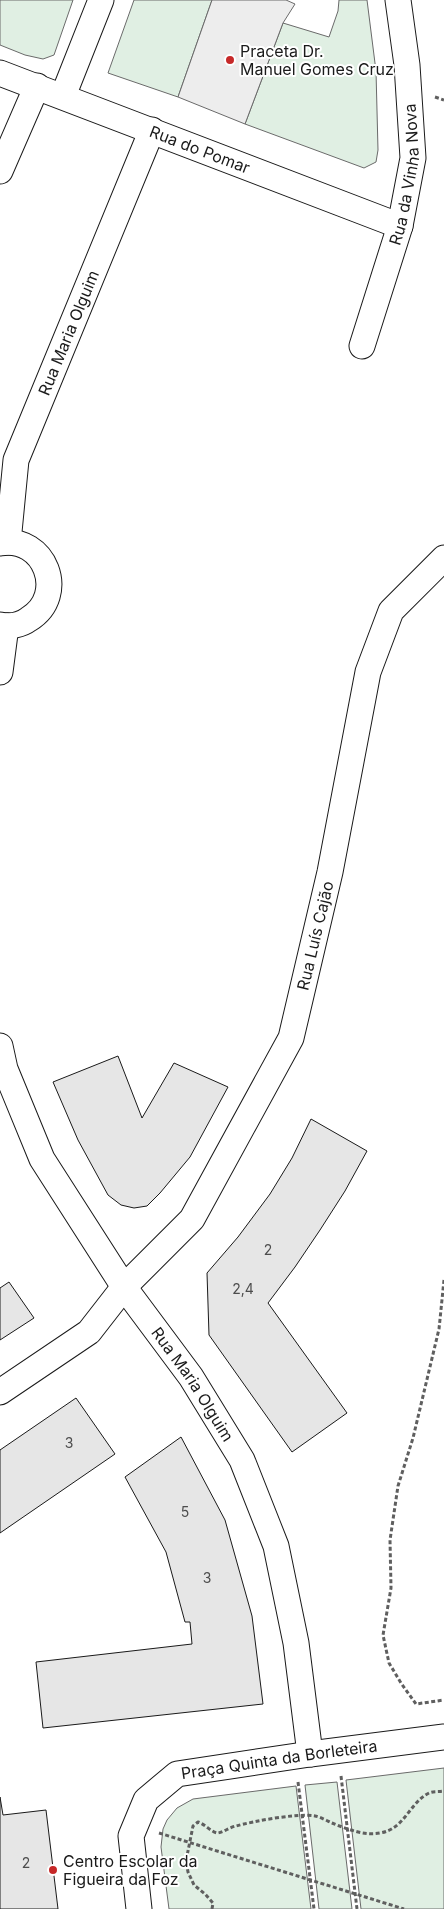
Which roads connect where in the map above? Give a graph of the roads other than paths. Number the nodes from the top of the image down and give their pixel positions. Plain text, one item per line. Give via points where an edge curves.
1 (102, 0) edge
2 (398, 0) edge
3 (0, 73) edge
4 (37, 86) junction
5 (63, 96) junction
6 (152, 130) junction
7 (0, 171) edge
8 (400, 226) junction
9 (362, 346) dead end
10 (4, 542) edge
11 (444, 558) edge
12 (3, 625) edge
13 (0, 672) edge
14 (0, 1046) edge
15 (124, 1288) junction
16 (0, 1392) edge
17 (444, 1737) edge
18 (302, 1755) junction
19 (139, 1909) edge

1 - 5 street
2 - 8 street, Rua da Vinha Nova via 408,65 413,158
3 - 4 street, Rua do Pomar
4 - 5 street, Rua do Pomar
4 - 7 street
5 - 6 street, Rua do Pomar
6 - 8 street, Rua do Pomar
6 - 10 street, Rua Maria Olguim via 16,460
8 - 9 street, Rua da Vinha Nova
10 - 12 street via 24,545 38,555 47,569 50,585 46,601 37,615 23,623
11 - 15 street, Rua Luís Cajão via 391,611 368,672 330,872 291,1038 192,1219
12 - 13 street
14 - 15 street, Rua Maria Olguim via 5,1069 42,1159
15 - 16 street, Rua Luís Cajão via 89,1332
15 - 18 street, Rua Maria Olguim via 191,1377 242,1460 276,1546 296,1644
17 - 18 street, Praça Quinta da Borleteira
18 - 19 street, Praça Quinta da Borleteira via 177,1774 146,1800 130,1836

